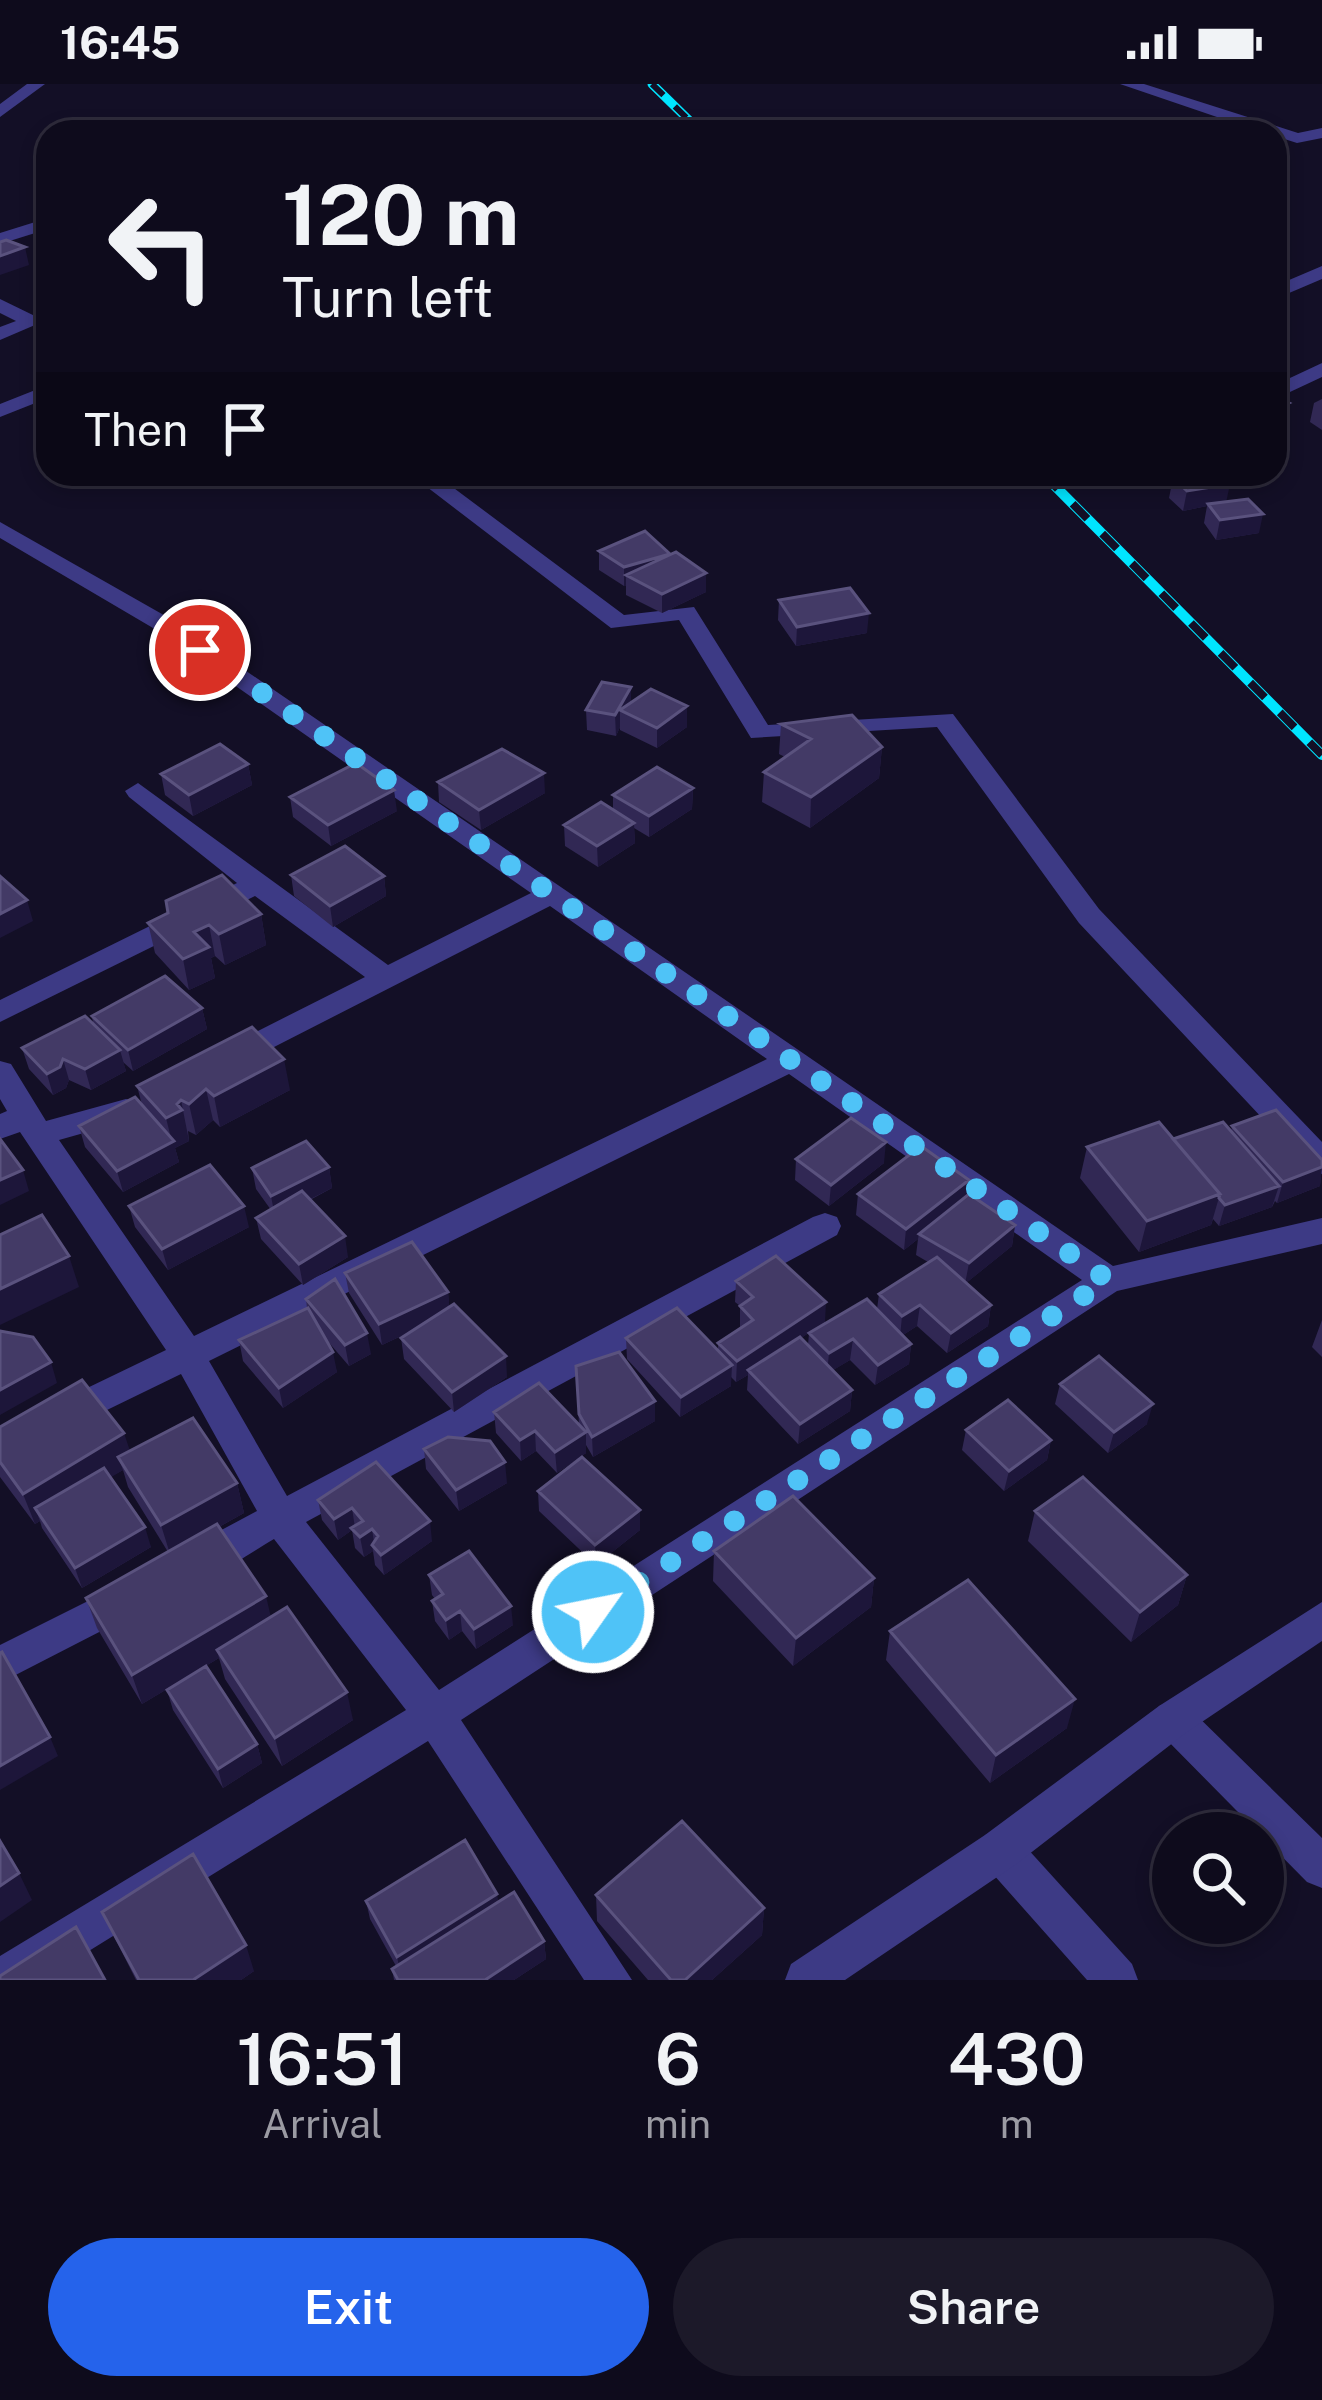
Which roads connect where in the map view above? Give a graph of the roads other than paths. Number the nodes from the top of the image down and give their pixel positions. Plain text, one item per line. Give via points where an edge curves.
1 (37, 84) edge
2 (1128, 84) edge
3 (0, 112) edge
4 (1239, 120) edge
5 (1322, 133) edge
6 (1287, 136) edge
7 (36, 228) edge
8 (0, 238) edge
9 (1322, 272) edge
10 (1287, 288) edge
11 (0, 304) edge
12 (36, 325) edge
13 (36, 328) edge
14 (0, 334) edge
15 (1322, 369) edge
16 (1287, 387) edge
17 (36, 397) edge
18 (0, 411) edge
19 (438, 486) edge
20 (0, 529) edge
21 (138, 791) dead end
22 (257, 884) junction
23 (551, 893) junction
24 (386, 978) junction
25 (0, 1012) edge
26 (791, 1060) junction
27 (0, 1072) edge
28 (199, 1075) edge
29 (157, 1097) edge
30 (21, 1125) edge
31 (1322, 1162) edge
32 (825, 1226) dead end
33 (1322, 1231) edge
34 (1108, 1280) junction
35 (187, 1353) junction
36 (0, 1447) edge
37 (280, 1518) junction
38 (1322, 1618) edge
39 (0, 1665) edge
40 (434, 1715) junction
41 (1173, 1719) junction
42 (1000, 1850) junction
43 (1322, 1867) edge
44 (820, 1977) edge
45 (1, 1980) edge
46 (610, 1980) edge
47 (1116, 1980) edge

1 - 3 street
2 - 4 street
5 - 6 street
7 - 8 street
9 - 10 street
11 - 12 street
13 - 14 street
15 - 16 street
17 - 18 street
19 - 31 street via 619,623 686,612 760,734 944,718 1089,916
20 - 23 street via 161,623
21 - 22 street
22 - 24 street
22 - 25 street
23 - 24 street
23 - 26 street
24 - 28 street
26 - 34 street
26 - 35 street
27 - 30 street
29 - 30 street via 136,1108
30 - 35 street
32 - 37 street
33 - 34 street
34 - 40 street
35 - 36 street
35 - 37 street
37 - 39 street
37 - 40 street
38 - 41 street
40 - 45 street
40 - 46 street
41 - 42 street
41 - 43 street
42 - 44 street
42 - 47 street

